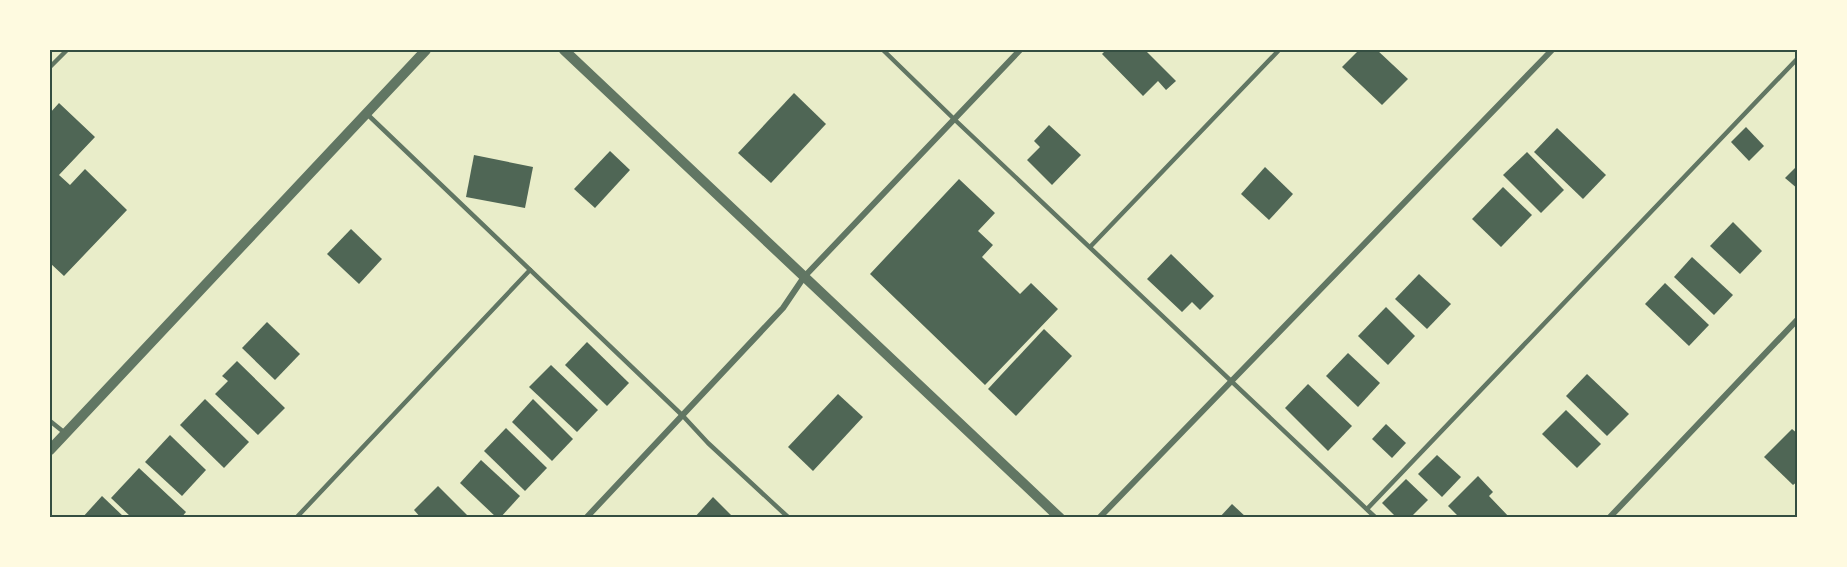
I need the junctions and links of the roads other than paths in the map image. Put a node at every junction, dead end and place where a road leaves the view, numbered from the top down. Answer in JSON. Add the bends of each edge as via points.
{"nodes":[{"id":1,"x":66,"y":50,"type":"edge"},
{"id":2,"x":426,"y":50,"type":"edge"},
{"id":3,"x":564,"y":50,"type":"edge"},
{"id":4,"x":883,"y":50,"type":"edge"},
{"id":5,"x":1020,"y":50,"type":"edge"},
{"id":6,"x":1279,"y":50,"type":"edge"},
{"id":7,"x":1552,"y":50,"type":"edge"},
{"id":8,"x":1797,"y":58,"type":"edge"},
{"id":9,"x":50,"y":67,"type":"edge"},
{"id":10,"x":366,"y":113,"type":"junction"},
{"id":11,"x":954,"y":119,"type":"junction"},
{"id":12,"x":1090,"y":248,"type":"junction"},
{"id":13,"x":530,"y":270,"type":"junction"},
{"id":14,"x":804,"y":278,"type":"junction"},
{"id":15,"x":1797,"y":319,"type":"edge"},
{"id":16,"x":1231,"y":381,"type":"junction"},
{"id":17,"x":683,"y":416,"type":"junction"},
{"id":18,"x":50,"y":421,"type":"edge"},
{"id":19,"x":65,"y":434,"type":"junction"},
{"id":20,"x":50,"y":450,"type":"edge"},
{"id":21,"x":1367,"y":509,"type":"junction"},
{"id":22,"x":296,"y":518,"type":"edge"},
{"id":23,"x":586,"y":518,"type":"edge"},
{"id":24,"x":789,"y":518,"type":"edge"},
{"id":25,"x":1060,"y":518,"type":"edge"},
{"id":26,"x":1099,"y":518,"type":"edge"},
{"id":27,"x":1376,"y":518,"type":"edge"},
{"id":28,"x":1609,"y":518,"type":"edge"}],
"edges":[{"from":1,"to":9,"type":"lane"},
{"from":2,"to":10,"type":"street"},
{"from":3,"to":14,"type":"street"},
{"from":4,"to":11,"type":"lane"},
{"from":5,"to":11,"type":"street"},
{"from":6,"to":12,"type":"lane"},
{"from":7,"to":16,"type":"street"},
{"from":8,"to":21,"type":"lane"},
{"from":10,"to":13,"type":"lane"},
{"from":10,"to":19,"type":"street"},
{"from":11,"to":12,"type":"lane"},
{"from":11,"to":14,"type":"street"},
{"from":12,"to":16,"type":"lane"},
{"from":13,"to":17,"type":"lane"},
{"from":13,"to":22,"type":"lane"},
{"from":14,"to":17,"type":"street","via":[[783,308]]},
{"from":14,"to":25,"type":"street"},
{"from":15,"to":28,"type":"street"},
{"from":16,"to":21,"type":"lane"},
{"from":16,"to":26,"type":"street"},
{"from":17,"to":23,"type":"street"},
{"from":17,"to":24,"type":"lane"},
{"from":18,"to":19,"type":"lane"},
{"from":19,"to":20,"type":"street"},
{"from":21,"to":27,"type":"lane"}]}
